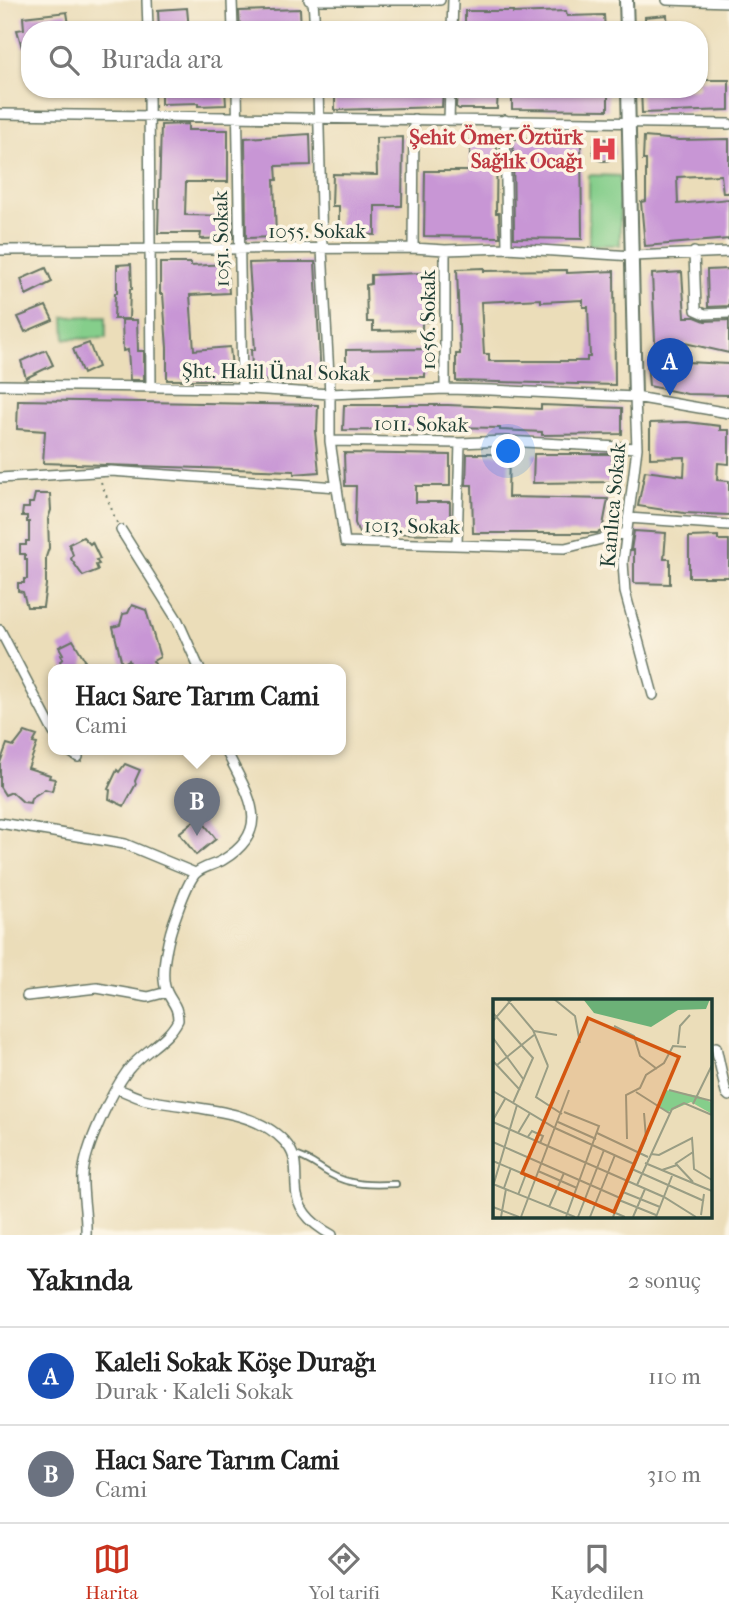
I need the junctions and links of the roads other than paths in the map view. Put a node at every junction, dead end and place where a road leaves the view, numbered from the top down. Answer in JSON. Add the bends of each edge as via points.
{"nodes":[{"id":1,"x":147,"y":0,"type":"edge"},
{"id":2,"x":232,"y":0,"type":"edge"},
{"id":3,"x":312,"y":0,"type":"edge"},
{"id":4,"x":440,"y":0,"type":"edge"},
{"id":5,"x":453,"y":0,"type":"edge"},
{"id":6,"x":626,"y":0,"type":"edge"},
{"id":7,"x":667,"y":0,"type":"edge"},
{"id":8,"x":704,"y":1,"type":"edge"},
{"id":9,"x":729,"y":2,"type":"edge"},
{"id":10,"x":148,"y":21,"type":"edge"},
{"id":11,"x":233,"y":21,"type":"edge"},
{"id":12,"x":314,"y":21,"type":"edge"},
{"id":13,"x":452,"y":21,"type":"edge"},
{"id":14,"x":626,"y":21,"type":"edge"},
{"id":15,"x":149,"y":98,"type":"edge"},
{"id":16,"x":237,"y":98,"type":"edge"},
{"id":17,"x":319,"y":98,"type":"edge"},
{"id":18,"x":450,"y":98,"type":"edge"},
{"id":19,"x":628,"y":98,"type":"edge"},
{"id":20,"x":0,"y":114,"type":"edge"},
{"id":21,"x":150,"y":116,"type":"junction"},
{"id":22,"x":238,"y":117,"type":"junction"},
{"id":23,"x":320,"y":118,"type":"junction"},
{"id":24,"x":414,"y":119,"type":"junction"},
{"id":25,"x":449,"y":120,"type":"junction"},
{"id":26,"x":505,"y":120,"type":"junction"},
{"id":27,"x":629,"y":122,"type":"junction"},
{"id":28,"x":729,"y":124,"type":"edge"},
{"id":29,"x":413,"y":248,"type":"junction"},
{"id":30,"x":507,"y":248,"type":"junction"},
{"id":31,"x":149,"y":249,"type":"junction"},
{"id":32,"x":239,"y":249,"type":"junction"},
{"id":33,"x":322,"y":249,"type":"junction"},
{"id":34,"x":0,"y":250,"type":"edge"},
{"id":35,"x":445,"y":250,"type":"junction"},
{"id":36,"x":694,"y":252,"type":"junction"},
{"id":37,"x":729,"y":252,"type":"edge"},
{"id":38,"x":633,"y":256,"type":"junction"},
{"id":39,"x":729,"y":313,"type":"edge"},
{"id":40,"x":0,"y":385,"type":"edge"},
{"id":41,"x":151,"y":387,"type":"junction"},
{"id":42,"x":242,"y":388,"type":"junction"},
{"id":43,"x":445,"y":389,"type":"junction"},
{"id":44,"x":330,"y":394,"type":"junction"},
{"id":45,"x":635,"y":397,"type":"junction"},
{"id":46,"x":729,"y":413,"type":"edge"},
{"id":47,"x":330,"y":441,"type":"junction"},
{"id":48,"x":460,"y":443,"type":"junction"},
{"id":49,"x":637,"y":448,"type":"junction"},
{"id":50,"x":0,"y":478,"type":"edge"},
{"id":51,"x":337,"y":487,"type":"junction"},
{"id":52,"x":628,"y":518,"type":"junction"},
{"id":53,"x":729,"y":525,"type":"edge"},
{"id":54,"x":121,"y":530,"type":"road end"},
{"id":55,"x":626,"y":533,"type":"junction"},
{"id":56,"x":457,"y":544,"type":"junction"},
{"id":57,"x":0,"y":630,"type":"edge"},
{"id":58,"x":197,"y":664,"type":"edge"},
{"id":59,"x":653,"y":695,"type":"dead end"},
{"id":60,"x":48,"y":722,"type":"edge"},
{"id":61,"x":75,"y":755,"type":"edge"},
{"id":62,"x":228,"y":755,"type":"edge"},
{"id":63,"x":78,"y":757,"type":"dead end"},
{"id":64,"x":0,"y":823,"type":"edge"},
{"id":65,"x":195,"y":873,"type":"junction"},
{"id":66,"x":167,"y":992,"type":"junction"},
{"id":67,"x":27,"y":996,"type":"dead end"},
{"id":68,"x":716,"y":1047,"type":"dead end"},
{"id":69,"x":118,"y":1089,"type":"junction"},
{"id":70,"x":729,"y":1096,"type":"edge"},
{"id":71,"x":294,"y":1155,"type":"junction"},
{"id":72,"x":396,"y":1184,"type":"dead end"},
{"id":73,"x":86,"y":1235,"type":"edge"},
{"id":74,"x":332,"y":1235,"type":"edge"}],
"edges":[{"from":1,"to":10,"type":"street"},
{"from":2,"to":11,"type":"street"},
{"from":3,"to":4,"type":"street"},
{"from":3,"to":12,"type":"street"},
{"from":5,"to":13,"type":"street"},
{"from":6,"to":14,"type":"street"},
{"from":7,"to":8,"type":"street"},
{"from":8,"to":9,"type":"street"},
{"from":15,"to":21,"type":"street"},
{"from":16,"to":22,"type":"street","name":"1051. Sokak"},
{"from":17,"to":23,"type":"street","name":"1013. Sokak"},
{"from":18,"to":25,"type":"street"},
{"from":19,"to":27,"type":"street"},
{"from":20,"to":21,"type":"street"},
{"from":21,"to":22,"type":"street"},
{"from":21,"to":31,"type":"street"},
{"from":22,"to":23,"type":"street"},
{"from":22,"to":32,"type":"street","name":"1051. Sokak"},
{"from":23,"to":24,"type":"street"},
{"from":23,"to":33,"type":"street","name":"1013. Sokak"},
{"from":24,"to":25,"type":"street"},
{"from":24,"to":29,"type":"street"},
{"from":25,"to":26,"type":"street"},
{"from":26,"to":27,"type":"street"},
{"from":26,"to":30,"type":"street"},
{"from":27,"to":28,"type":"street"},
{"from":27,"to":38,"type":"street"},
{"from":29,"to":33,"type":"street","name":"1055. Sokak"},
{"from":29,"to":35,"type":"street","name":"1055. Sokak"},
{"from":30,"to":35,"type":"street","name":"1055. Sokak"},
{"from":30,"to":38,"type":"street","name":"1055. Sokak"},
{"from":31,"to":32,"type":"street","name":"1055. Sokak"},
{"from":31,"to":34,"type":"street","name":"1055. Sokak"},
{"from":31,"to":41,"type":"street"},
{"from":32,"to":33,"type":"street","name":"1055. Sokak"},
{"from":32,"to":42,"type":"street","name":"1051. Sokak"},
{"from":33,"to":44,"type":"street","name":"1013. Sokak"},
{"from":35,"to":43,"type":"street","name":"1056. Sokak"},
{"from":36,"to":37,"type":"street","name":"1055. Sokak"},
{"from":36,"to":38,"type":"street","name":"1055. Sokak"},
{"from":36,"to":39,"type":"street","via":[[696,310]]},
{"from":38,"to":45,"type":"street"},
{"from":40,"to":41,"type":"street","name":"Şht. Halil Ünal Sokak"},
{"from":41,"to":42,"type":"street","name":"Şht. Halil Ünal Sokak"},
{"from":42,"to":44,"type":"street","name":"Şht. Halil Ünal Sokak"},
{"from":43,"to":44,"type":"street","name":"Şht. Halil Ünal Sokak"},
{"from":43,"to":45,"type":"street","name":"Şht. Halil Ünal Sokak"},
{"from":44,"to":47,"type":"street","name":"1013. Sokak"},
{"from":45,"to":46,"type":"street","name":"Şht. Halil Ünal Sokak"},
{"from":45,"to":49,"type":"street","name":"Kanlıca Sokak"},
{"from":47,"to":48,"type":"street","name":"1011. Sokak"},
{"from":47,"to":51,"type":"street","name":"1013. Sokak"},
{"from":48,"to":49,"type":"street","name":"1011. Sokak"},
{"from":48,"to":56,"type":"street"},
{"from":49,"to":52,"type":"street","name":"Kanlıca Sokak"},
{"from":50,"to":51,"type":"street","via":[[97,472]]},
{"from":51,"to":56,"type":"street","name":"1013. Sokak","via":[[345,542]]},
{"from":52,"to":53,"type":"street"},
{"from":52,"to":55,"type":"street","name":"Kanlıca Sokak"},
{"from":54,"to":58,"type":"street","via":[[178,621]]},
{"from":55,"to":56,"type":"street","name":"1013. Sokak","via":[[565,548]]},
{"from":55,"to":59,"type":"street","name":"Kanlıca Sokak","via":[[625,592]]},
{"from":57,"to":60,"type":"street"},
{"from":61,"to":63,"type":"street"},
{"from":62,"to":65,"type":"street","via":[[252,807],[254,826],[248,840],[224,860]]},
{"from":64,"to":65,"type":"street","via":[[125,844]]},
{"from":65,"to":66,"type":"street","via":[[167,945]]},
{"from":66,"to":67,"type":"street","via":[[148,997],[97,988]]},
{"from":66,"to":69,"type":"street","via":[[176,1003],[175,1027],[129,1070]]},
{"from":68,"to":70,"type":"street"},
{"from":69,"to":71,"type":"street","via":[[141,1098],[249,1119],[284,1141]]},
{"from":69,"to":73,"type":"street","via":[[86,1153]]},
{"from":71,"to":72,"type":"lane","via":[[358,1185]]},
{"from":71,"to":74,"type":"street","via":[[295,1188],[303,1211]]}]}
